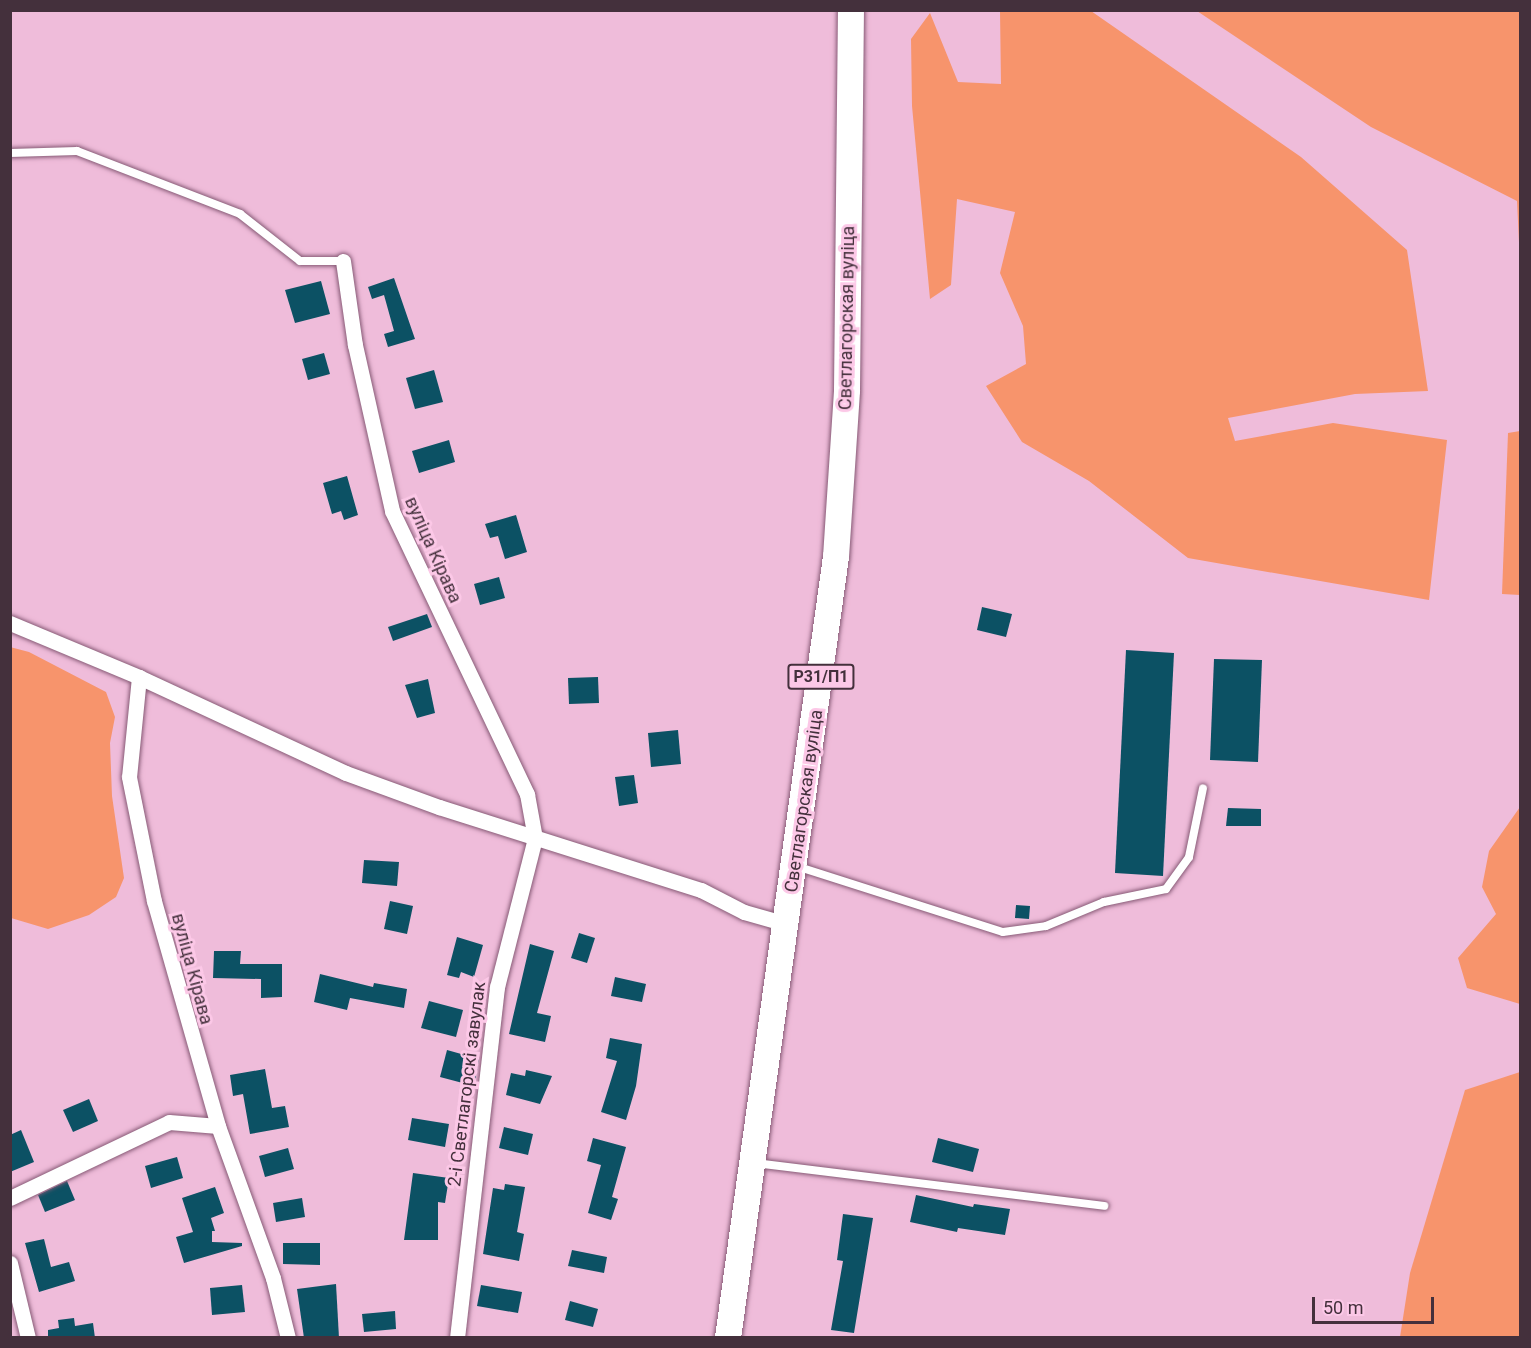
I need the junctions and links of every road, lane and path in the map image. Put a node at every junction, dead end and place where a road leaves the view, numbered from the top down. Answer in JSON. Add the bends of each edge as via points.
{"nodes":[{"id":1,"x":850,"y":10,"type":"edge"},
{"id":2,"x":10,"y":153,"type":"edge"},
{"id":3,"x":343,"y":261,"type":"joint"},
{"id":4,"x":10,"y":623,"type":"edge"},
{"id":5,"x":139,"y":676,"type":"junction"},
{"id":6,"x":1203,"y":788,"type":"dead end"},
{"id":7,"x":535,"y":838,"type":"junction"},
{"id":8,"x":795,"y":865,"type":"junction"},
{"id":9,"x":786,"y":924,"type":"junction"},
{"id":10,"x":218,"y":1126,"type":"junction"},
{"id":11,"x":753,"y":1163,"type":"junction"},
{"id":12,"x":10,"y":1198,"type":"edge"},
{"id":13,"x":1104,"y":1206,"type":"dead end"},
{"id":14,"x":10,"y":1263,"type":"edge"},
{"id":15,"x":28,"y":1338,"type":"edge"},
{"id":16,"x":288,"y":1338,"type":"edge"},
{"id":17,"x":458,"y":1338,"type":"edge"},
{"id":18,"x":728,"y":1338,"type":"edge"}],
"edges":[{"from":1,"to":8,"type":"main road","name":"Светлагорская вуліца","number":"Р31/П1","via":[[842,482],[827,635]]},
{"from":2,"to":3,"type":"lane","via":[[77,152],[240,214],[300,261]]},
{"from":3,"to":7,"type":"street","name":"вуліца Кірава","via":[[355,345],[392,511],[527,794]]},
{"from":4,"to":5,"type":"street"},
{"from":5,"to":7,"type":"street","via":[[346,773]]},
{"from":5,"to":10,"type":"street","name":"вуліца Кірава","via":[[129,777],[154,901]]},
{"from":6,"to":8,"type":"lane","via":[[1188,857],[1166,889],[1104,902],[1046,926],[1003,932]]},
{"from":7,"to":9,"type":"street","via":[[701,890],[744,912]]},
{"from":7,"to":17,"type":"street","name":"2-і Светлагорскі завулак","via":[[497,987]]},
{"from":8,"to":9,"type":"main road","name":"Светлагорская вуліца","number":"Р31/П1"},
{"from":9,"to":11,"type":"main road","name":"Светлагорская вуліца","number":"Р31/П1"},
{"from":10,"to":12,"type":"street","via":[[169,1122]]},
{"from":10,"to":16,"type":"street","name":"вуліца Кірава","via":[[273,1278]]},
{"from":11,"to":13,"type":"lane"},
{"from":11,"to":18,"type":"main road","name":"Светлагорская вуліца","number":"Р31/П1"},
{"from":14,"to":15,"type":"street"}]}
